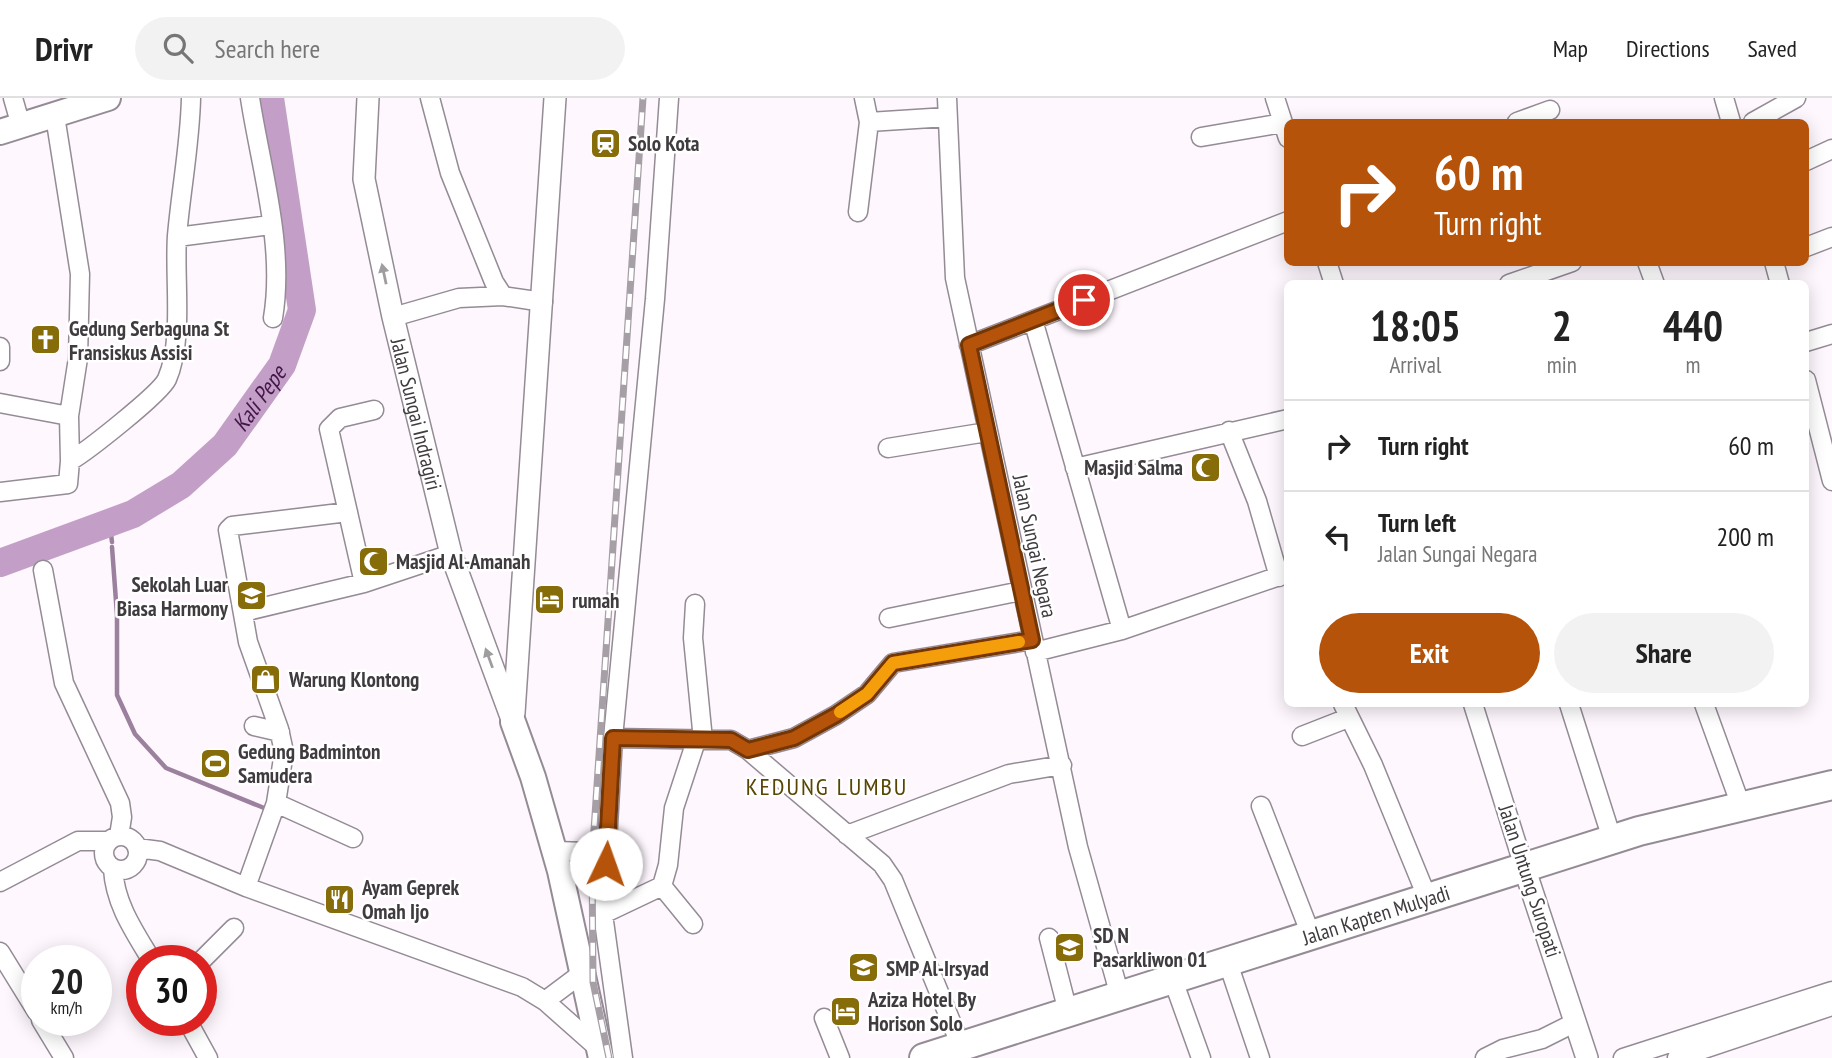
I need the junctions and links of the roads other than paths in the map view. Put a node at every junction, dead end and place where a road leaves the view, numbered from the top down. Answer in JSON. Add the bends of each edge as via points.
{"nodes":[{"id":1,"x":13,"y":98,"type":"edge"},
{"id":2,"x":108,"y":98,"type":"edge"},
{"id":3,"x":191,"y":98,"type":"edge"},
{"id":4,"x":250,"y":98,"type":"edge"},
{"id":5,"x":368,"y":98,"type":"edge"},
{"id":6,"x":430,"y":98,"type":"edge"},
{"id":7,"x":555,"y":98,"type":"edge"},
{"id":8,"x":669,"y":98,"type":"edge"},
{"id":9,"x":864,"y":98,"type":"edge"},
{"id":10,"x":947,"y":98,"type":"edge"},
{"id":11,"x":1275,"y":98,"type":"edge"},
{"id":12,"x":1724,"y":98,"type":"edge"},
{"id":13,"x":1796,"y":98,"type":"edge"},
{"id":14,"x":1552,"y":110,"type":"edge"},
{"id":15,"x":55,"y":116,"type":"junction"},
{"id":16,"x":947,"y":117,"type":"junction"},
{"id":17,"x":1526,"y":119,"type":"edge"},
{"id":18,"x":1730,"y":119,"type":"edge"},
{"id":19,"x":1758,"y":119,"type":"edge"},
{"id":20,"x":869,"y":122,"type":"junction"},
{"id":21,"x":1284,"y":124,"type":"edge"},
{"id":22,"x":11,"y":129,"type":"edge"},
{"id":23,"x":1284,"y":130,"type":"edge"},
{"id":24,"x":1201,"y":137,"type":"dead end"},
{"id":25,"x":1832,"y":149,"type":"edge"},
{"id":26,"x":1809,"y":160,"type":"edge"},
{"id":27,"x":858,"y":212,"type":"dead end"},
{"id":28,"x":1284,"y":223,"type":"edge"},
{"id":29,"x":271,"y":225,"type":"junction"},
{"id":30,"x":177,"y":237,"type":"junction"},
{"id":31,"x":1832,"y":237,"type":"edge"},
{"id":32,"x":1809,"y":246,"type":"edge"},
{"id":33,"x":1550,"y":272,"type":"edge"},
{"id":34,"x":1523,"y":280,"type":"edge"},
{"id":35,"x":503,"y":296,"type":"junction"},
{"id":36,"x":543,"y":302,"type":"junction"},
{"id":37,"x":393,"y":317,"type":"junction"},
{"id":38,"x":273,"y":318,"type":"dead end"},
{"id":39,"x":1032,"y":320,"type":"junction"},
{"id":40,"x":1832,"y":334,"type":"edge"},
{"id":41,"x":1809,"y":341,"type":"edge"},
{"id":42,"x":969,"y":345,"type":"junction"},
{"id":43,"x":0,"y":347,"type":"edge"},
{"id":44,"x":0,"y":361,"type":"edge"},
{"id":45,"x":1809,"y":394,"type":"edge"},
{"id":46,"x":0,"y":403,"type":"edge"},
{"id":47,"x":374,"y":410,"type":"dead end"},
{"id":48,"x":69,"y":416,"type":"junction"},
{"id":49,"x":1284,"y":420,"type":"edge"},
{"id":50,"x":1229,"y":431,"type":"junction"},
{"id":51,"x":987,"y":432,"type":"junction"},
{"id":52,"x":1820,"y":444,"type":"edge"},
{"id":53,"x":888,"y":448,"type":"dead end"},
{"id":54,"x":70,"y":461,"type":"junction"},
{"id":55,"x":1075,"y":468,"type":"junction"},
{"id":56,"x":1832,"y":481,"type":"edge"},
{"id":57,"x":0,"y":492,"type":"edge"},
{"id":58,"x":348,"y":512,"type":"junction"},
{"id":59,"x":451,"y":554,"type":"junction"},
{"id":60,"x":43,"y":570,"type":"dead end"},
{"id":61,"x":1284,"y":575,"type":"edge"},
{"id":62,"x":364,"y":583,"type":"junction"},
{"id":63,"x":1021,"y":591,"type":"junction"},
{"id":64,"x":695,"y":604,"type":"dead end"},
{"id":65,"x":243,"y":612,"type":"junction"},
{"id":66,"x":888,"y":618,"type":"dead end"},
{"id":67,"x":1122,"y":630,"type":"junction"},
{"id":68,"x":1034,"y":646,"type":"junction"},
{"id":69,"x":1474,"y":707,"type":"edge"},
{"id":70,"x":1570,"y":707,"type":"edge"},
{"id":71,"x":1705,"y":707,"type":"edge"},
{"id":72,"x":1346,"y":711,"type":"edge"},
{"id":73,"x":513,"y":722,"type":"junction"},
{"id":74,"x":254,"y":726,"type":"dead end"},
{"id":75,"x":280,"y":732,"type":"junction"},
{"id":76,"x":1303,"y":736,"type":"dead end"},
{"id":77,"x":613,"y":738,"type":"junction"},
{"id":78,"x":699,"y":741,"type":"junction"},
{"id":79,"x":748,"y":750,"type":"junction"},
{"id":80,"x":1062,"y":765,"type":"junction"},
{"id":81,"x":1832,"y":785,"type":"edge"},
{"id":82,"x":276,"y":803,"type":"junction"},
{"id":83,"x":1261,"y":806,"type":"dead end"},
{"id":84,"x":1741,"y":806,"type":"junction"},
{"id":85,"x":847,"y":835,"type":"junction"},
{"id":86,"x":353,"y":838,"type":"dead end"},
{"id":87,"x":113,"y":839,"type":"junction"},
{"id":88,"x":1612,"y":839,"type":"junction"},
{"id":89,"x":137,"y":848,"type":"junction"},
{"id":90,"x":555,"y":851,"type":"junction"},
{"id":91,"x":588,"y":852,"type":"dead end"},
{"id":92,"x":1524,"y":867,"type":"junction"},
{"id":93,"x":113,"y":869,"type":"junction"},
{"id":94,"x":0,"y":882,"type":"edge"},
{"id":95,"x":662,"y":886,"type":"junction"},
{"id":96,"x":246,"y":887,"type":"junction"},
{"id":97,"x":1427,"y":897,"type":"junction"},
{"id":98,"x":603,"y":914,"type":"junction"},
{"id":99,"x":693,"y":924,"type":"dead end"},
{"id":100,"x":234,"y":928,"type":"dead end"},
{"id":101,"x":1311,"y":935,"type":"junction"},
{"id":102,"x":1049,"y":938,"type":"dead end"},
{"id":103,"x":142,"y":945,"type":"edge"},
{"id":104,"x":217,"y":945,"type":"edge"},
{"id":105,"x":0,"y":952,"type":"edge"},
{"id":106,"x":1228,"y":963,"type":"junction"},
{"id":107,"x":581,"y":974,"type":"junction"},
{"id":108,"x":1173,"y":980,"type":"junction"},
{"id":109,"x":21,"y":987,"type":"edge"},
{"id":110,"x":1832,"y":991,"type":"edge"},
{"id":111,"x":1120,"y":996,"type":"junction"},
{"id":112,"x":545,"y":1001,"type":"junction"},
{"id":113,"x":1832,"y":1006,"type":"edge"},
{"id":114,"x":1068,"y":1012,"type":"junction"},
{"id":115,"x":824,"y":1018,"type":"dead end"},
{"id":116,"x":1576,"y":1022,"type":"junction"},
{"id":117,"x":51,"y":1036,"type":"edge"},
{"id":118,"x":196,"y":1036,"type":"edge"},
{"id":119,"x":599,"y":1053,"type":"edge"},
{"id":120,"x":941,"y":1054,"type":"edge"},
{"id":121,"x":64,"y":1058,"type":"edge"},
{"id":122,"x":208,"y":1058,"type":"edge"},
{"id":123,"x":623,"y":1058,"type":"edge"},
{"id":124,"x":840,"y":1058,"type":"edge"},
{"id":125,"x":1201,"y":1058,"type":"edge"},
{"id":126,"x":1260,"y":1058,"type":"edge"},
{"id":127,"x":1485,"y":1058,"type":"edge"},
{"id":128,"x":1587,"y":1058,"type":"edge"},
{"id":129,"x":1623,"y":1058,"type":"edge"},
{"id":130,"x":1677,"y":1058,"type":"edge"}],
"edges":[{"from":1,"to":22,"type":"street"},
{"from":2,"to":15,"type":"main road"},
{"from":3,"to":30,"type":"street"},
{"from":4,"to":29,"type":"street"},
{"from":37,"to":5,"type":"street","name":"Jalan Sungai Indragiri","one_way":true,"via":[[364,179]]},
{"from":6,"to":35,"type":"street","via":[[450,173]]},
{"from":7,"to":36,"type":"street"},
{"from":8,"to":77,"type":"street"},
{"from":9,"to":20,"type":"street"},
{"from":10,"to":16,"type":"street","name":"Jalan Sungai Negara"},
{"from":11,"to":21,"type":"street"},
{"from":12,"to":18,"type":"street"},
{"from":13,"to":19,"type":"street"},
{"from":14,"to":17,"type":"street"},
{"from":15,"to":22,"type":"main road"},
{"from":15,"to":48,"type":"street","via":[[80,274],[78,358]]},
{"from":16,"to":20,"type":"street"},
{"from":16,"to":42,"type":"street","name":"Jalan Sungai Negara","via":[[954,267]]},
{"from":20,"to":27,"type":"street"},
{"from":23,"to":24,"type":"street"},
{"from":25,"to":26,"type":"street"},
{"from":28,"to":39,"type":"street"},
{"from":29,"to":30,"type":"street"},
{"from":29,"to":38,"type":"street","via":[[277,293]]},
{"from":30,"to":54,"type":"street","via":[[176,330],[165,382],[153,397]]},
{"from":31,"to":32,"type":"street"},
{"from":33,"to":34,"type":"street"},
{"from":35,"to":36,"type":"street"},
{"from":35,"to":37,"type":"street","via":[[459,298]]},
{"from":36,"to":73,"type":"street"},
{"from":37,"to":59,"type":"street","name":"Jalan Sungai Indragiri"},
{"from":39,"to":42,"type":"street"},
{"from":39,"to":55,"type":"street"},
{"from":40,"to":41,"type":"street"},
{"from":42,"to":51,"type":"street","name":"Jalan Sungai Negara"},
{"from":43,"to":44,"type":"street"},
{"from":45,"to":52,"type":"street"},
{"from":46,"to":48,"type":"street"},
{"from":47,"to":58,"type":"street","via":[[330,425]]},
{"from":48,"to":54,"type":"street"},
{"from":49,"to":50,"type":"street"},
{"from":50,"to":55,"type":"street"},
{"from":50,"to":61,"type":"street"},
{"from":51,"to":53,"type":"street"},
{"from":51,"to":63,"type":"street","name":"Jalan Sungai Negara"},
{"from":52,"to":56,"type":"street"},
{"from":54,"to":57,"type":"street","via":[[68,484]]},
{"from":55,"to":67,"type":"street"},
{"from":58,"to":62,"type":"street"},
{"from":58,"to":65,"type":"street","via":[[230,527]]},
{"from":59,"to":62,"type":"street"},
{"from":73,"to":59,"type":"street","name":"Jalan Sungai Indragiri","one_way":true},
{"from":60,"to":87,"type":"street","via":[[64,683],[120,803],[122,817]]},
{"from":61,"to":67,"type":"street"},
{"from":62,"to":65,"type":"street"},
{"from":63,"to":66,"type":"street"},
{"from":63,"to":68,"type":"street","name":"Jalan Sungai Negara"},
{"from":64,"to":78,"type":"street"},
{"from":65,"to":75,"type":"street","via":[[257,671]]},
{"from":67,"to":68,"type":"street"},
{"from":68,"to":79,"type":"street","via":[[893,663],[867,694],[828,719],[794,738]]},
{"from":68,"to":80,"type":"street","name":"Jalan Sungai Negara"},
{"from":69,"to":92,"type":"street","name":"Jalan Untung Suropati"},
{"from":70,"to":88,"type":"street"},
{"from":71,"to":84,"type":"street"},
{"from":72,"to":76,"type":"street"},
{"from":72,"to":97,"type":"street"},
{"from":73,"to":90,"type":"main road"},
{"from":74,"to":75,"type":"street"},
{"from":75,"to":82,"type":"street","via":[[284,752]]},
{"from":77,"to":78,"type":"street"},
{"from":77,"to":98,"type":"street"},
{"from":78,"to":79,"type":"street","via":[[731,740]]},
{"from":78,"to":95,"type":"street","via":[[674,808]]},
{"from":79,"to":85,"type":"street"},
{"from":80,"to":85,"type":"street","via":[[1009,774]]},
{"from":80,"to":111,"type":"street","name":"Jalan Sungai Negara","via":[[1086,879]]},
{"from":81,"to":84,"type":"main road","name":"Jalan Kapten Mulyadi"},
{"from":82,"to":86,"type":"street"},
{"from":82,"to":96,"type":"street"},
{"from":83,"to":101,"type":"street"},
{"from":84,"to":88,"type":"main road","name":"Jalan Kapten Mulyadi"},
{"from":85,"to":120,"type":"street","via":[[882,864],[893,880]]},
{"from":87,"to":89,"type":"street","via":[[129,838]]},
{"from":87,"to":93,"type":"street","via":[[103,856]]},
{"from":87,"to":94,"type":"street","via":[[78,841]]},
{"from":88,"to":92,"type":"main road","name":"Jalan Kapten Mulyadi"},
{"from":89,"to":93,"type":"street","via":[[137,859],[130,868]]},
{"from":89,"to":96,"type":"street","via":[[160,851]]},
{"from":90,"to":91,"type":"street"},
{"from":90,"to":107,"type":"main road"},
{"from":92,"to":97,"type":"main road","name":"Jalan Kapten Mulyadi"},
{"from":92,"to":116,"type":"street","name":"Jalan Untung Suropati"},
{"from":93,"to":103,"type":"street","via":[[114,890]]},
{"from":95,"to":98,"type":"street"},
{"from":95,"to":99,"type":"street"},
{"from":96,"to":112,"type":"street","via":[[523,987]]},
{"from":97,"to":101,"type":"main road","name":"Jalan Kapten Mulyadi"},
{"from":98,"to":123,"type":"street"},
{"from":100,"to":104,"type":"street"},
{"from":101,"to":106,"type":"main road","name":"Jalan Kapten Mulyadi"},
{"from":102,"to":114,"type":"street"},
{"from":105,"to":109,"type":"street"},
{"from":106,"to":108,"type":"main road","name":"Jalan Kapten Mulyadi"},
{"from":106,"to":126,"type":"street"},
{"from":107,"to":112,"type":"street"},
{"from":107,"to":119,"type":"main road"},
{"from":108,"to":111,"type":"main road","name":"Jalan Kapten Mulyadi"},
{"from":108,"to":125,"type":"street"},
{"from":110,"to":129,"type":"street"},
{"from":111,"to":114,"type":"main road","name":"Jalan Kapten Mulyadi"},
{"from":112,"to":119,"type":"street"},
{"from":113,"to":130,"type":"street"},
{"from":114,"to":120,"type":"main road","name":"Jalan Kapten Mulyadi"},
{"from":115,"to":124,"type":"street"},
{"from":116,"to":127,"type":"street"},
{"from":116,"to":128,"type":"street","name":"Jalan Untung Suropati"},
{"from":117,"to":121,"type":"street"},
{"from":118,"to":122,"type":"street"}]}
